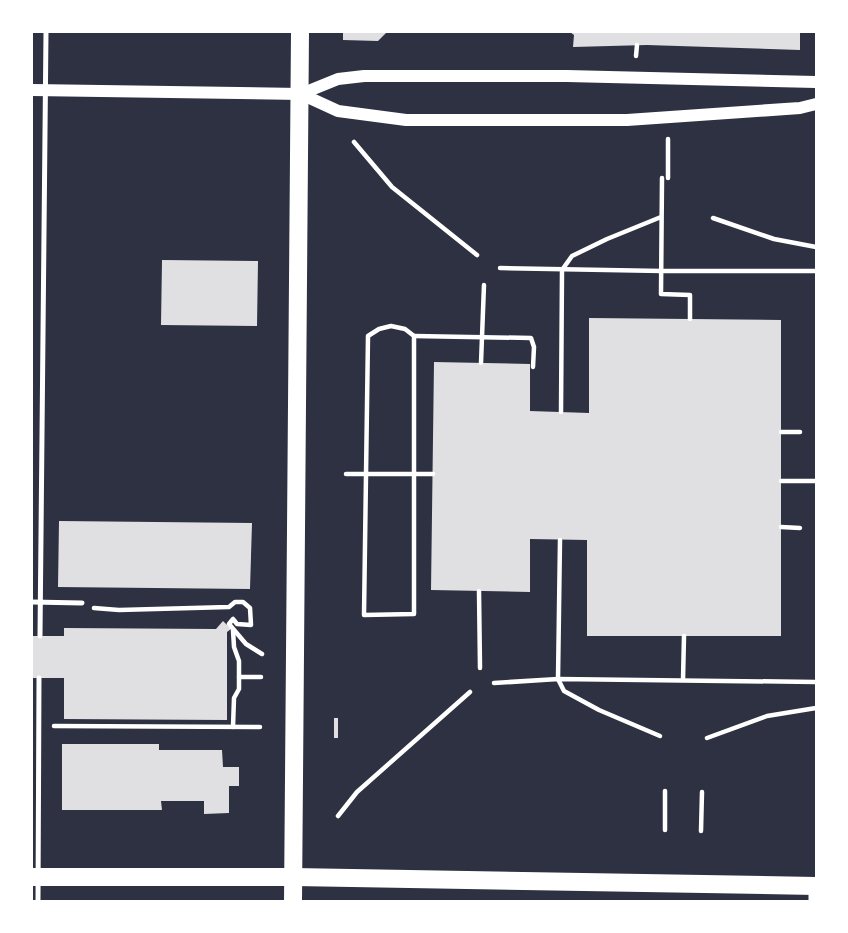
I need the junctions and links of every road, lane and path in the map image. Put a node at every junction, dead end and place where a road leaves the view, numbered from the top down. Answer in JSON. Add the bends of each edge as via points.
{"nodes":[{"id":1,"x":46,"y":32,"type":"edge"},
{"id":2,"x":300,"y":32,"type":"edge"},
{"id":3,"x":637,"y":45,"type":"dead end"},
{"id":4,"x":636,"y":56,"type":"dead end"},
{"id":5,"x":817,"y":82,"type":"edge"},
{"id":6,"x":32,"y":90,"type":"edge"},
{"id":7,"x":46,"y":90,"type":"junction"},
{"id":8,"x":301,"y":94,"type":"junction"},
{"id":9,"x":817,"y":104,"type":"edge"},
{"id":10,"x":668,"y":139,"type":"dead end"},
{"id":11,"x":354,"y":142,"type":"dead end"},
{"id":12,"x":661,"y":217,"type":"junction"},
{"id":13,"x":713,"y":218,"type":"dead end"},
{"id":14,"x":817,"y":247,"type":"edge"},
{"id":15,"x":477,"y":256,"type":"dead end"},
{"id":16,"x":500,"y":268,"type":"dead end"},
{"id":17,"x":562,"y":270,"type":"junction"},
{"id":18,"x":662,"y":271,"type":"junction"},
{"id":19,"x":817,"y":271,"type":"edge"},
{"id":20,"x":484,"y":285,"type":"dead end"},
{"id":21,"x":690,"y":319,"type":"dead end"},
{"id":22,"x":414,"y":336,"type":"junction"},
{"id":23,"x":481,"y":336,"type":"junction"},
{"id":24,"x":481,"y":363,"type":"dead end"},
{"id":25,"x":533,"y":367,"type":"dead end"},
{"id":26,"x":561,"y":412,"type":"dead end"},
{"id":27,"x":781,"y":432,"type":"dead end"},
{"id":28,"x":800,"y":432,"type":"dead end"},
{"id":29,"x":346,"y":474,"type":"dead end"},
{"id":30,"x":365,"y":474,"type":"junction"},
{"id":31,"x":413,"y":474,"type":"junction"},
{"id":32,"x":433,"y":474,"type":"dead end"},
{"id":33,"x":780,"y":481,"type":"dead end"},
{"id":34,"x":817,"y":481,"type":"edge"},
{"id":35,"x":780,"y":527,"type":"dead end"},
{"id":36,"x":800,"y":528,"type":"dead end"},
{"id":37,"x":560,"y":540,"type":"dead end"},
{"id":38,"x":479,"y":591,"type":"dead end"},
{"id":39,"x":32,"y":602,"type":"edge"},
{"id":40,"x":40,"y":602,"type":"junction"},
{"id":41,"x":82,"y":603,"type":"dead end"},
{"id":42,"x":90,"y":607,"type":"dead end"},
{"id":43,"x":229,"y":607,"type":"junction"},
{"id":44,"x":233,"y":619,"type":"junction"},
{"id":45,"x":233,"y":629,"type":"junction"},
{"id":46,"x":40,"y":636,"type":"dead end"},
{"id":47,"x":684,"y":636,"type":"dead end"},
{"id":48,"x":262,"y":654,"type":"dead end"},
{"id":49,"x":480,"y":668,"type":"dead end"},
{"id":50,"x":239,"y":677,"type":"junction"},
{"id":51,"x":261,"y":677,"type":"dead end"},
{"id":52,"x":39,"y":678,"type":"dead end"},
{"id":53,"x":558,"y":679,"type":"junction"},
{"id":54,"x":683,"y":680,"type":"junction"},
{"id":55,"x":817,"y":682,"type":"edge"},
{"id":56,"x":494,"y":683,"type":"dead end"},
{"id":57,"x":470,"y":692,"type":"dead end"},
{"id":58,"x":817,"y":708,"type":"edge"},
{"id":59,"x":54,"y":726,"type":"dead end"},
{"id":60,"x":233,"y":727,"type":"junction"},
{"id":61,"x":260,"y":727,"type":"dead end"},
{"id":62,"x":660,"y":736,"type":"dead end"},
{"id":63,"x":707,"y":738,"type":"dead end"},
{"id":64,"x":665,"y":791,"type":"dead end"},
{"id":65,"x":702,"y":792,"type":"dead end"},
{"id":66,"x":338,"y":816,"type":"dead end"},
{"id":67,"x":665,"y":830,"type":"dead end"},
{"id":68,"x":701,"y":831,"type":"dead end"},
{"id":69,"x":35,"y":877,"type":"edge"},
{"id":70,"x":294,"y":877,"type":"junction"},
{"id":71,"x":813,"y":891,"type":"edge"},
{"id":72,"x":38,"y":901,"type":"edge"},
{"id":73,"x":293,"y":901,"type":"edge"}],
"edges":[{"from":1,"to":7,"type":"lane"},
{"from":2,"to":8,"type":"main road"},
{"from":3,"to":4,"type":"path"},
{"from":5,"to":8,"type":"street","via":[[364,76],[338,79]]},
{"from":6,"to":7,"type":"street"},
{"from":7,"to":8,"type":"street"},
{"from":7,"to":40,"type":"lane"},
{"from":8,"to":9,"type":"street","via":[[338,111],[406,120],[627,120]]},
{"from":8,"to":70,"type":"main road"},
{"from":10,"to":12,"type":"path"},
{"from":11,"to":15,"type":"path","via":[[392,187]]},
{"from":12,"to":17,"type":"path","via":[[572,256]]},
{"from":12,"to":18,"type":"path"},
{"from":13,"to":14,"type":"path","via":[[774,239]]},
{"from":16,"to":17,"type":"path"},
{"from":17,"to":18,"type":"path"},
{"from":17,"to":26,"type":"path"},
{"from":18,"to":19,"type":"path"},
{"from":18,"to":21,"type":"path","via":[[662,294],[690,295]]},
{"from":20,"to":23,"type":"path"},
{"from":22,"to":23,"type":"path"},
{"from":22,"to":30,"type":"path","via":[[391,326],[368,336]]},
{"from":22,"to":31,"type":"path"},
{"from":23,"to":24,"type":"path"},
{"from":23,"to":25,"type":"path","via":[[531,338]]},
{"from":27,"to":28,"type":"path"},
{"from":29,"to":30,"type":"path"},
{"from":30,"to":31,"type":"path"},
{"from":30,"to":31,"type":"path","via":[[364,615],[414,614]]},
{"from":31,"to":32,"type":"path"},
{"from":33,"to":34,"type":"path"},
{"from":35,"to":36,"type":"path"},
{"from":37,"to":53,"type":"path"},
{"from":38,"to":49,"type":"path"},
{"from":39,"to":40,"type":"lane"},
{"from":40,"to":41,"type":"lane"},
{"from":40,"to":46,"type":"lane"},
{"from":42,"to":43,"type":"path"},
{"from":43,"to":44,"type":"path"},
{"from":43,"to":44,"type":"path","via":[[243,602],[250,608],[251,625]]},
{"from":44,"to":45,"type":"path","via":[[229,624]]},
{"from":45,"to":48,"type":"path"},
{"from":45,"to":50,"type":"path"},
{"from":47,"to":54,"type":"path"},
{"from":50,"to":51,"type":"path"},
{"from":50,"to":60,"type":"path"},
{"from":52,"to":69,"type":"lane"},
{"from":53,"to":54,"type":"path"},
{"from":53,"to":56,"type":"path"},
{"from":53,"to":62,"type":"path","via":[[564,691]]},
{"from":54,"to":55,"type":"path"},
{"from":57,"to":66,"type":"path","via":[[357,792]]},
{"from":58,"to":63,"type":"path","via":[[767,716]]},
{"from":59,"to":60,"type":"path"},
{"from":60,"to":61,"type":"path"},
{"from":64,"to":67,"type":"path"},
{"from":65,"to":68,"type":"path"},
{"from":69,"to":70,"type":"main road"},
{"from":69,"to":72,"type":"lane"},
{"from":70,"to":71,"type":"main road"},
{"from":70,"to":73,"type":"main road"}]}
